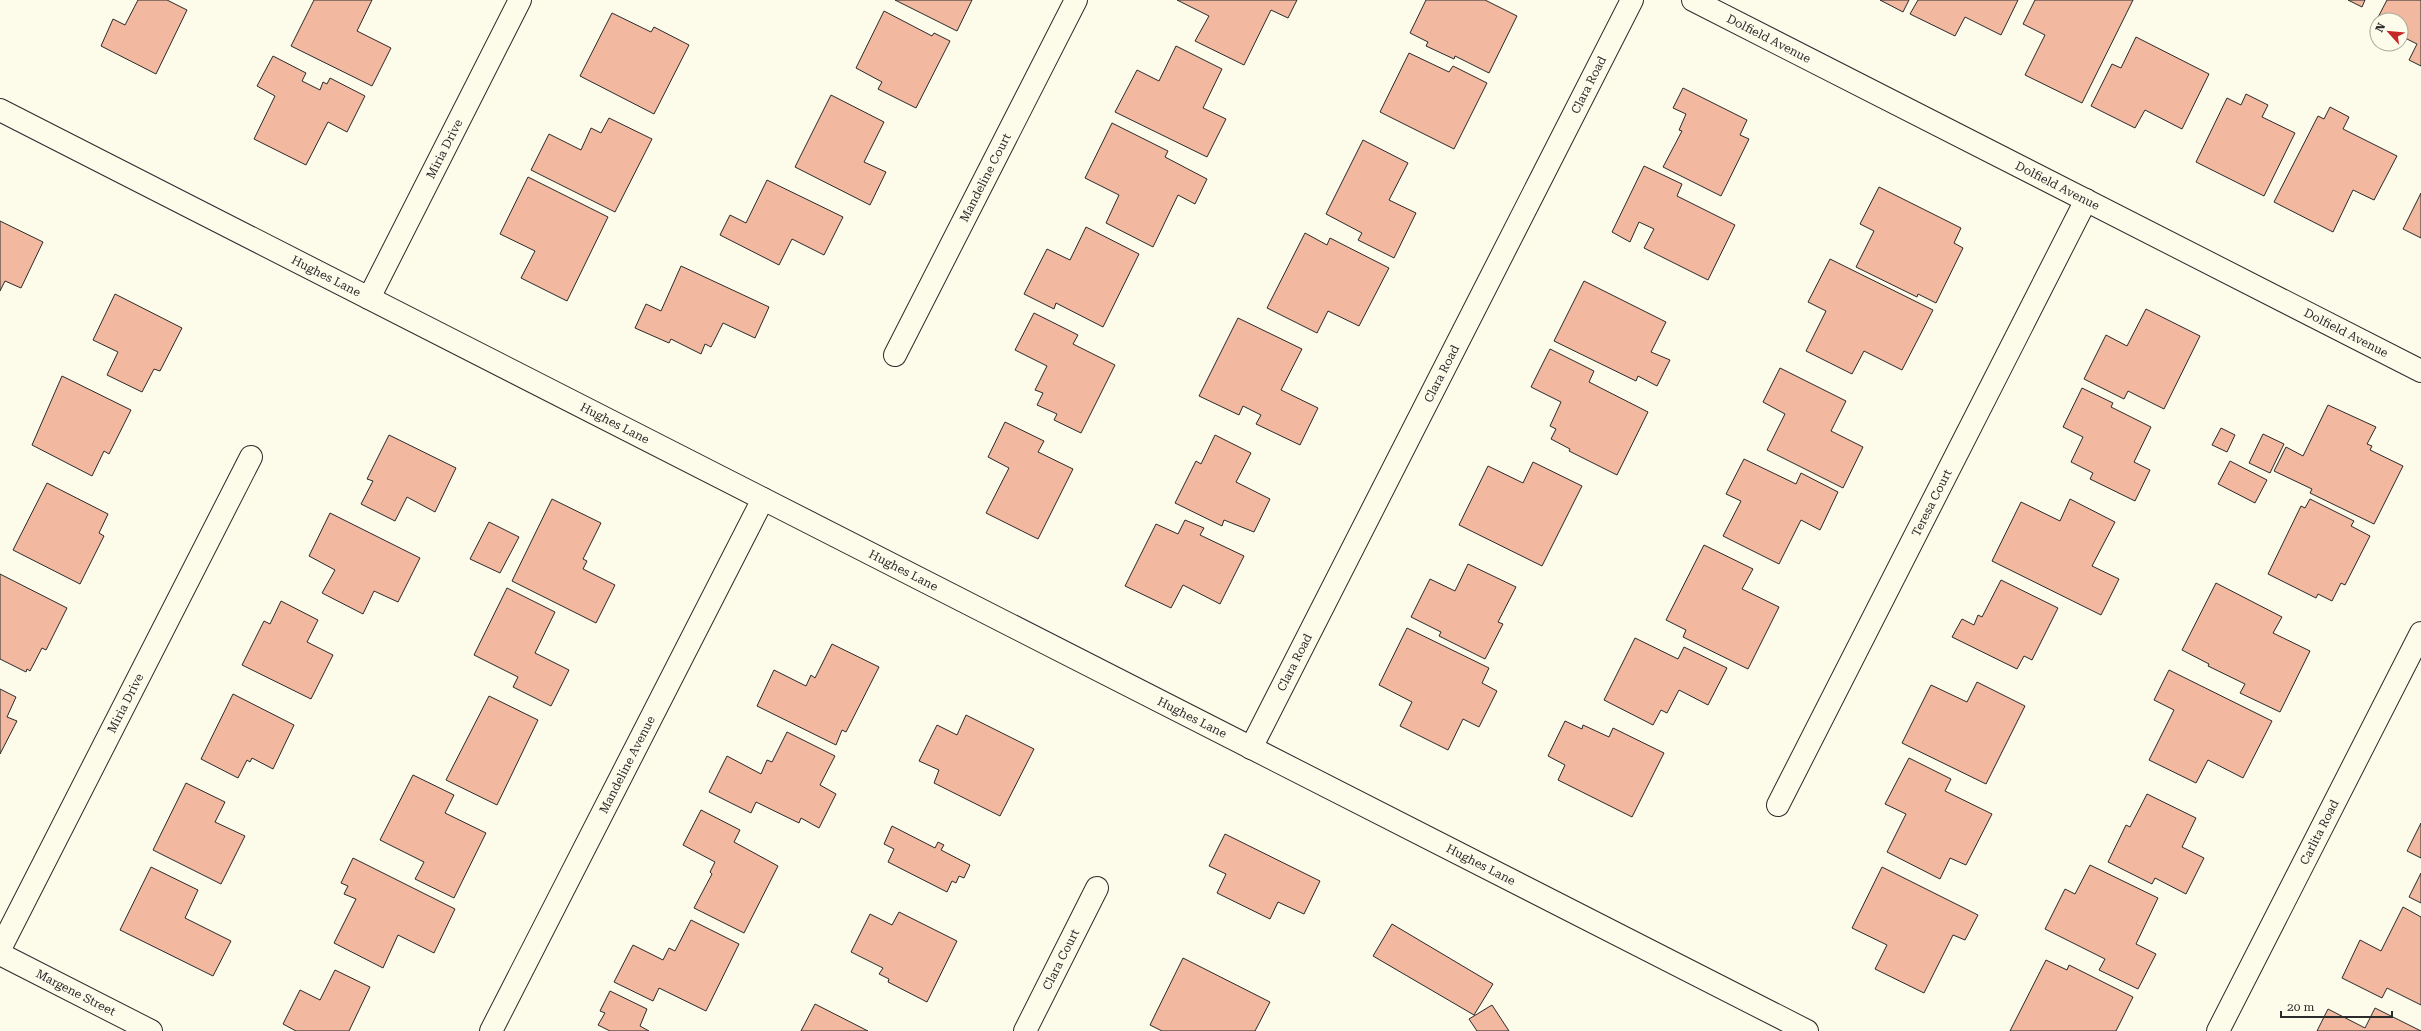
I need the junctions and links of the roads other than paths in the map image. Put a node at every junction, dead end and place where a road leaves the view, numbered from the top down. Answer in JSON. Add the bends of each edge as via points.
{"nodes":[{"id":1,"x":520,"y":0,"type":"edge"},
{"id":2,"x":1076,"y":0,"type":"edge"},
{"id":3,"x":1632,"y":0,"type":"edge"},
{"id":4,"x":1693,"y":0,"type":"edge"},
{"id":5,"x":0,"y":110,"type":"edge"},
{"id":6,"x":2086,"y":200,"type":"junction"},
{"id":7,"x":369,"y":298,"type":"junction"},
{"id":8,"x":895,"y":355,"type":"dead end"},
{"id":9,"x":2421,"y":372,"type":"edge"},
{"id":10,"x":251,"y":457,"type":"dead end"},
{"id":11,"x":763,"y":499,"type":"junction"},
{"id":12,"x":2421,"y":633,"type":"edge"},
{"id":13,"x":1251,"y":748,"type":"junction"},
{"id":14,"x":1778,"y":805,"type":"dead end"},
{"id":15,"x":1097,"y":888,"type":"dead end"},
{"id":16,"x":0,"y":949,"type":"edge"},
{"id":17,"x":0,"y":954,"type":"edge"},
{"id":18,"x":151,"y":1031,"type":"edge"},
{"id":19,"x":491,"y":1031,"type":"edge"},
{"id":20,"x":1024,"y":1031,"type":"edge"},
{"id":21,"x":1807,"y":1031,"type":"edge"},
{"id":22,"x":2218,"y":1031,"type":"edge"}],
"edges":[{"from":1,"to":7,"type":"street","name":"Miria Drive"},
{"from":2,"to":8,"type":"street","name":"Mandeline Court"},
{"from":3,"to":13,"type":"street","name":"Clara Road"},
{"from":4,"to":6,"type":"street","name":"Dolfield Avenue"},
{"from":5,"to":7,"type":"street","name":"Hughes Lane"},
{"from":6,"to":9,"type":"street","name":"Dolfield Avenue"},
{"from":6,"to":14,"type":"street","name":"Teresa Court"},
{"from":7,"to":11,"type":"street","name":"Hughes Lane"},
{"from":10,"to":16,"type":"street","name":"Miria Drive"},
{"from":11,"to":13,"type":"street","name":"Hughes Lane"},
{"from":11,"to":19,"type":"street","name":"Mandeline Avenue"},
{"from":12,"to":22,"type":"street","name":"Carlita Road"},
{"from":13,"to":21,"type":"street","name":"Hughes Lane"},
{"from":15,"to":20,"type":"street","name":"Clara Court"},
{"from":17,"to":18,"type":"street","name":"Margene Street"}]}
